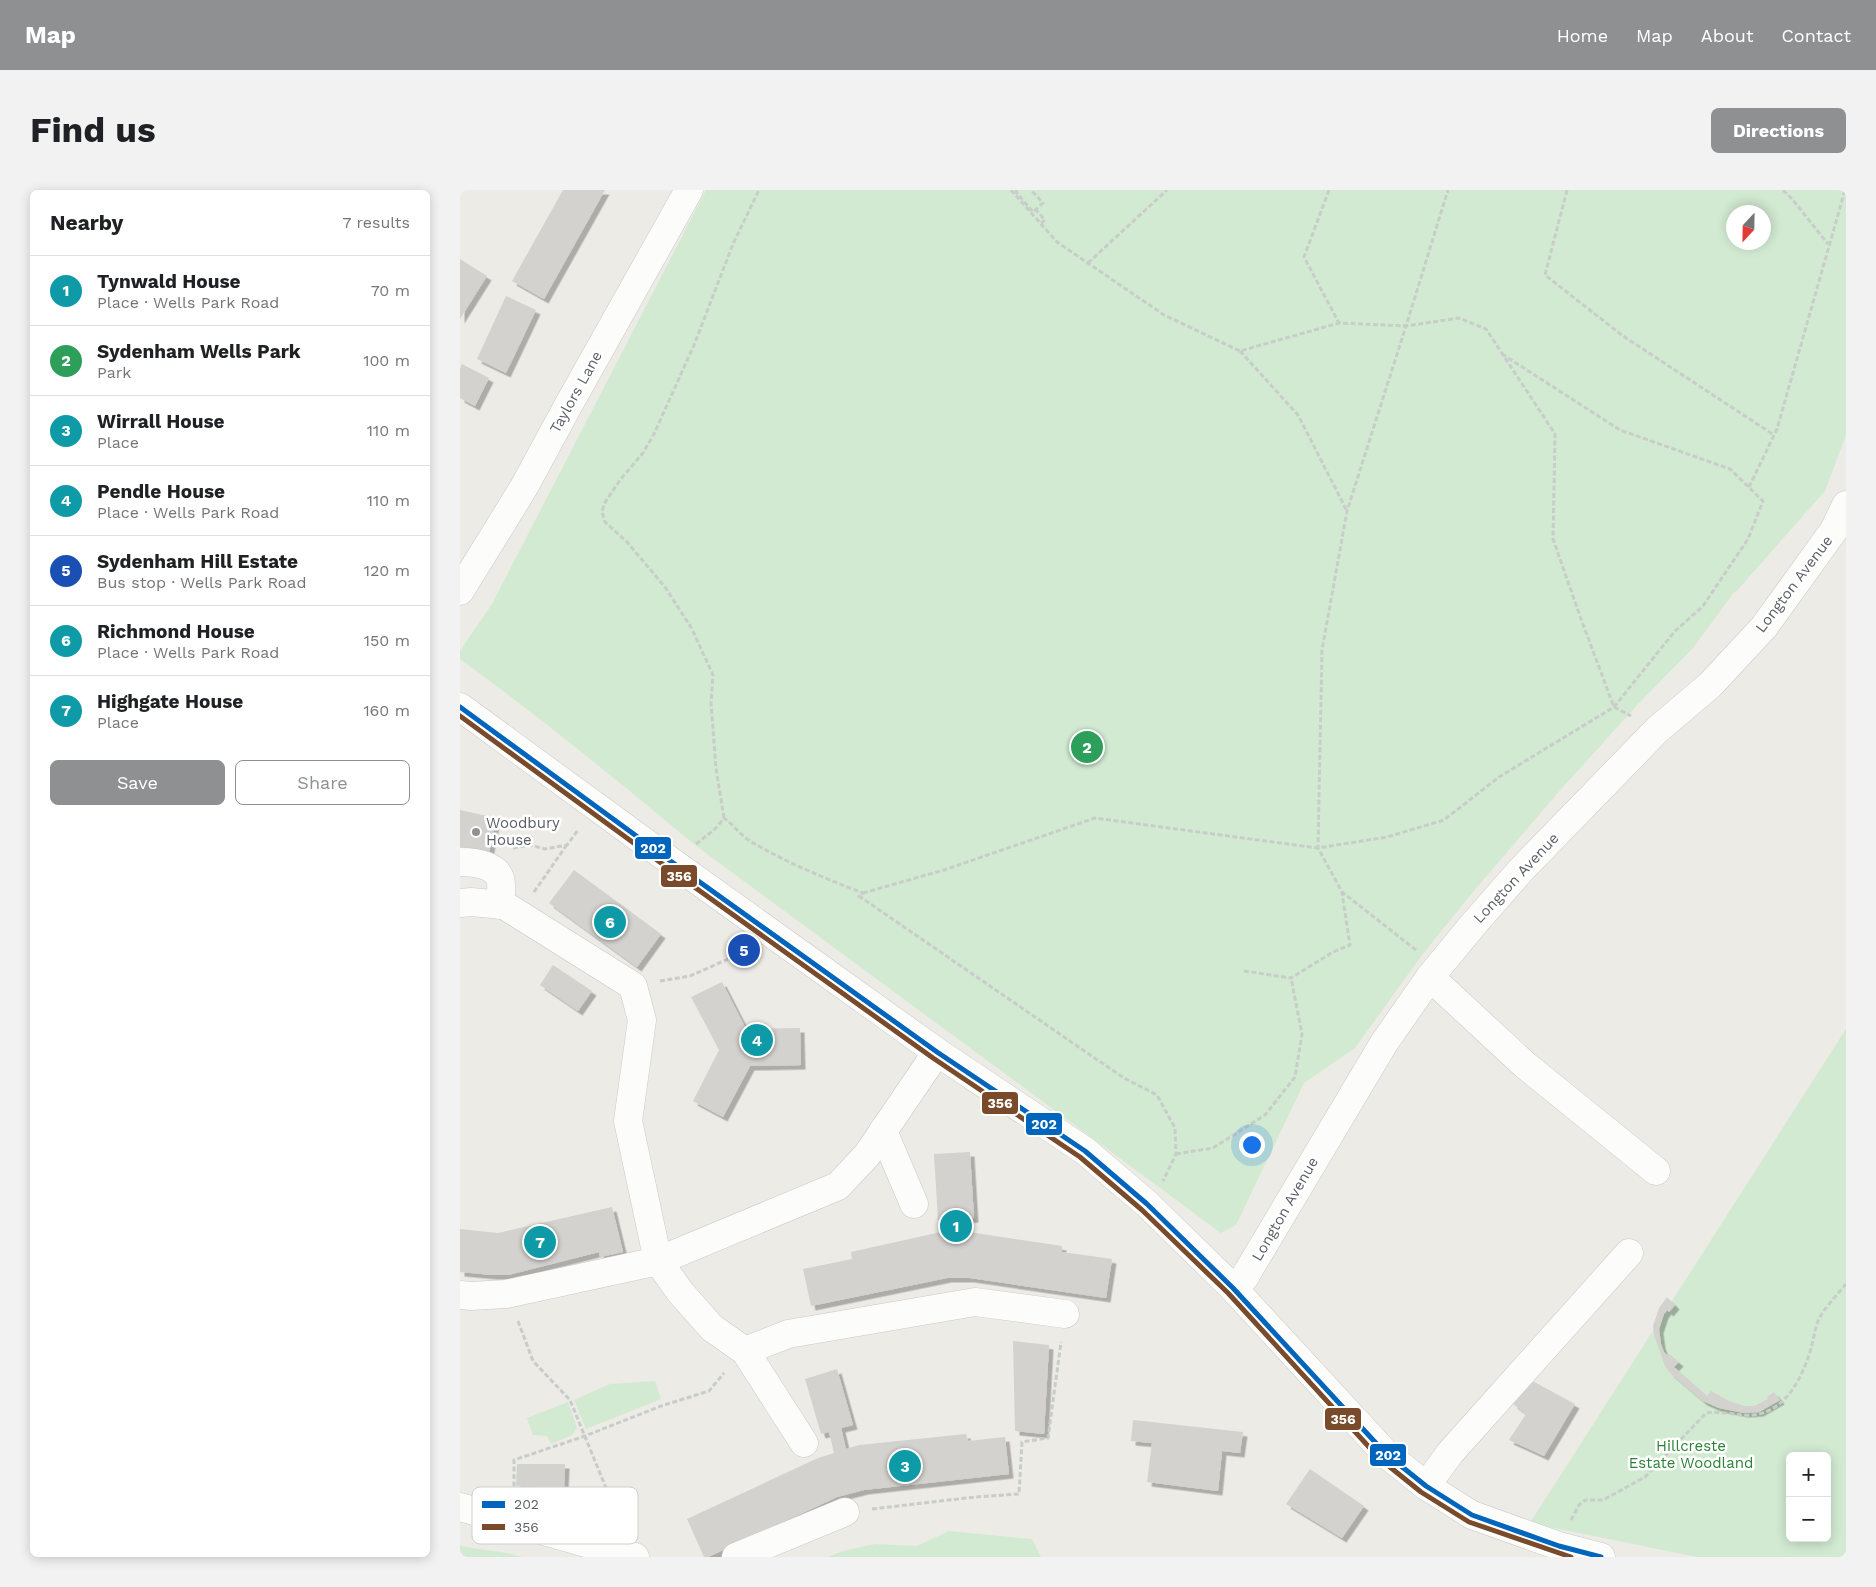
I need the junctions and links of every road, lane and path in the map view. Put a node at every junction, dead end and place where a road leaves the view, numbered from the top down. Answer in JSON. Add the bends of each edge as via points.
{"nodes":[{"id":1,"x":688,"y":190,"type":"edge"},
{"id":2,"x":759,"y":190,"type":"edge"},
{"id":3,"x":1011,"y":190,"type":"edge"},
{"id":4,"x":1017,"y":190,"type":"edge"},
{"id":5,"x":1031,"y":190,"type":"edge"},
{"id":6,"x":1167,"y":190,"type":"edge"},
{"id":7,"x":1329,"y":190,"type":"edge"},
{"id":8,"x":1448,"y":190,"type":"edge"},
{"id":9,"x":1567,"y":190,"type":"edge"},
{"id":10,"x":1782,"y":190,"type":"edge"},
{"id":11,"x":1845,"y":190,"type":"edge"},
{"id":12,"x":1035,"y":209,"type":"junction"},
{"id":13,"x":1040,"y":224,"type":"junction"},
{"id":14,"x":1828,"y":245,"type":"junction"},
{"id":15,"x":1088,"y":263,"type":"junction"},
{"id":16,"x":1339,"y":323,"type":"junction"},
{"id":17,"x":1406,"y":326,"type":"junction"},
{"id":18,"x":1240,"y":351,"type":"junction"},
{"id":19,"x":1502,"y":354,"type":"junction"},
{"id":20,"x":1774,"y":435,"type":"junction"},
{"id":21,"x":1749,"y":487,"type":"junction"},
{"id":22,"x":1846,"y":506,"type":"edge"},
{"id":23,"x":1347,"y":511,"type":"junction"},
{"id":24,"x":460,"y":591,"type":"edge"},
{"id":25,"x":460,"y":707,"type":"edge"},
{"id":26,"x":1614,"y":707,"type":"junction"},
{"id":27,"x":1657,"y":730,"type":"junction"},
{"id":28,"x":595,"y":806,"type":"junction"},
{"id":29,"x":724,"y":818,"type":"junction"},
{"id":30,"x":567,"y":845,"type":"junction"},
{"id":31,"x":1318,"y":848,"type":"junction"},
{"id":32,"x":460,"y":862,"type":"edge"},
{"id":33,"x":676,"y":865,"type":"junction"},
{"id":34,"x":491,"y":868,"type":"junction"},
{"id":35,"x":1342,"y":892,"type":"junction"},
{"id":36,"x":863,"y":893,"type":"junction"},
{"id":37,"x":460,"y":903,"type":"edge"},
{"id":38,"x":509,"y":909,"type":"junction"},
{"id":39,"x":759,"y":924,"type":"junction"},
{"id":40,"x":1426,"y":966,"type":"junction"},
{"id":41,"x":1244,"y":971,"type":"dead end"},
{"id":42,"x":1291,"y":978,"type":"junction"},
{"id":43,"x":633,"y":986,"type":"junction"},
{"id":44,"x":937,"y":1052,"type":"junction"},
{"id":45,"x":883,"y":1131,"type":"junction"},
{"id":46,"x":1176,"y":1154,"type":"junction"},
{"id":47,"x":1656,"y":1171,"type":"dead end"},
{"id":48,"x":914,"y":1204,"type":"dead end"},
{"id":49,"x":1146,"y":1204,"type":"junction"},
{"id":50,"x":1629,"y":1253,"type":"dead end"},
{"id":51,"x":658,"y":1261,"type":"junction"},
{"id":52,"x":1846,"y":1284,"type":"edge"},
{"id":53,"x":1233,"y":1288,"type":"junction"},
{"id":54,"x":506,"y":1294,"type":"junction"},
{"id":55,"x":460,"y":1295,"type":"edge"},
{"id":56,"x":1065,"y":1314,"type":"joint"},
{"id":57,"x":745,"y":1351,"type":"junction"},
{"id":58,"x":585,"y":1436,"type":"junction"},
{"id":59,"x":804,"y":1443,"type":"dead end"},
{"id":60,"x":1426,"y":1486,"type":"junction"},
{"id":61,"x":514,"y":1487,"type":"edge"},
{"id":62,"x":606,"y":1487,"type":"edge"},
{"id":63,"x":845,"y":1512,"type":"joint"},
{"id":64,"x":590,"y":1544,"type":"edge"},
{"id":65,"x":1559,"y":1546,"type":"junction"},
{"id":66,"x":635,"y":1557,"type":"edge"},
{"id":67,"x":736,"y":1557,"type":"edge"},
{"id":68,"x":1601,"y":1557,"type":"edge"}],
"edges":[{"from":1,"to":24,"type":"street","name":"Taylors Lane","via":[[524,487]]},
{"from":2,"to":29,"type":"path","via":[[733,244],[694,345],[654,434],[604,504],[602,512],[605,522],[628,542],[665,587],[692,630],[713,675],[711,703],[716,768]]},
{"from":3,"to":13,"type":"path"},
{"from":4,"to":12,"type":"path","via":[[1033,212]]},
{"from":5,"to":12,"type":"path","via":[[1042,203]]},
{"from":6,"to":15,"type":"path"},
{"from":7,"to":16,"type":"path","via":[[1304,257]]},
{"from":8,"to":17,"type":"path"},
{"from":9,"to":20,"type":"path","via":[[1545,275],[1623,336]]},
{"from":10,"to":14,"type":"path"},
{"from":11,"to":14,"type":"path"},
{"from":12,"to":13,"type":"path","via":[[1045,220]]},
{"from":13,"to":15,"type":"path","via":[[1057,242]]},
{"from":14,"to":20,"type":"path"},
{"from":15,"to":18,"type":"path","via":[[1164,315]]},
{"from":16,"to":17,"type":"path"},
{"from":16,"to":18,"type":"path"},
{"from":17,"to":19,"type":"path","via":[[1459,318],[1486,329]]},
{"from":17,"to":23,"type":"path"},
{"from":18,"to":23,"type":"path","via":[[1298,415]]},
{"from":19,"to":21,"type":"path","via":[[1620,430],[1730,469]]},
{"from":19,"to":26,"type":"path","via":[[1555,434],[1553,539]]},
{"from":20,"to":21,"type":"path"},
{"from":21,"to":26,"type":"path","via":[[1763,501],[1748,539],[1702,606],[1675,631]]},
{"from":22,"to":27,"type":"street","name":"Longton Avenue","via":[[1834,530],[1764,627],[1710,685]]},
{"from":23,"to":31,"type":"path","via":[[1322,650]]},
{"from":25,"to":28,"type":"street"},
{"from":26,"to":27,"type":"path"},
{"from":26,"to":31,"type":"path","via":[[1499,777],[1444,820],[1387,837]]},
{"from":27,"to":40,"type":"street","name":"Longton Avenue","via":[[1521,870],[1472,926]]},
{"from":28,"to":30,"type":"path"},
{"from":28,"to":33,"type":"street"},
{"from":29,"to":33,"type":"path"},
{"from":29,"to":36,"type":"path","via":[[747,840],[806,870]]},
{"from":30,"to":34,"type":"path","via":[[545,849],[530,845],[515,847],[502,855]]},
{"from":30,"to":38,"type":"path"},
{"from":31,"to":35,"type":"path"},
{"from":31,"to":36,"type":"path","via":[[1095,818],[944,870]]},
{"from":32,"to":34,"type":"street"},
{"from":33,"to":39,"type":"street"},
{"from":34,"to":38,"type":"street","via":[[498,873]]},
{"from":35,"to":40,"type":"path"},
{"from":35,"to":42,"type":"path","via":[[1350,945],[1332,952]]},
{"from":36,"to":46,"type":"path","via":[[859,896],[1075,1045],[1124,1078],[1157,1095],[1176,1128]]},
{"from":37,"to":38,"type":"street"},
{"from":38,"to":43,"type":"street"},
{"from":39,"to":43,"type":"path","via":[[735,956],[690,976]]},
{"from":39,"to":44,"type":"street"},
{"from":40,"to":47,"type":"street","via":[[1525,1065]]},
{"from":40,"to":53,"type":"street","name":"Longton Avenue","via":[[1384,1043],[1244,1278]]},
{"from":41,"to":42,"type":"path"},
{"from":42,"to":46,"type":"path","via":[[1302,1034],[1295,1077],[1265,1116],[1213,1148]]},
{"from":43,"to":51,"type":"street","via":[[642,1020],[628,1121]]},
{"from":44,"to":45,"type":"street"},
{"from":44,"to":49,"type":"street","via":[[1085,1151]]},
{"from":45,"to":48,"type":"street"},
{"from":45,"to":51,"type":"street","via":[[867,1156],[838,1186]]},
{"from":46,"to":49,"type":"path"},
{"from":49,"to":53,"type":"street"},
{"from":50,"to":60,"type":"street","via":[[1450,1453]]},
{"from":51,"to":54,"type":"street"},
{"from":51,"to":57,"type":"street","via":[[712,1328]]},
{"from":52,"to":65,"type":"path","via":[[1819,1320],[1810,1355],[1785,1400],[1758,1415],[1706,1413],[1645,1477],[1603,1500],[1585,1500],[1579,1505]]},
{"from":53,"to":60,"type":"street","via":[[1386,1454]]},
{"from":54,"to":55,"type":"street"},
{"from":54,"to":58,"type":"path","via":[[533,1361],[570,1400]]},
{"from":56,"to":57,"type":"street","via":[[975,1302],[788,1334]]},
{"from":56,"to":63,"type":"path","via":[[1048,1438],[1022,1442],[1019,1494]]},
{"from":57,"to":58,"type":"path","via":[[708,1391]]},
{"from":57,"to":59,"type":"street"},
{"from":58,"to":61,"type":"path","via":[[514,1460]]},
{"from":58,"to":62,"type":"path"},
{"from":60,"to":65,"type":"street","via":[[1472,1515]]},
{"from":63,"to":67,"type":"street"},
{"from":64,"to":66,"type":"street"},
{"from":65,"to":68,"type":"street"}]}
